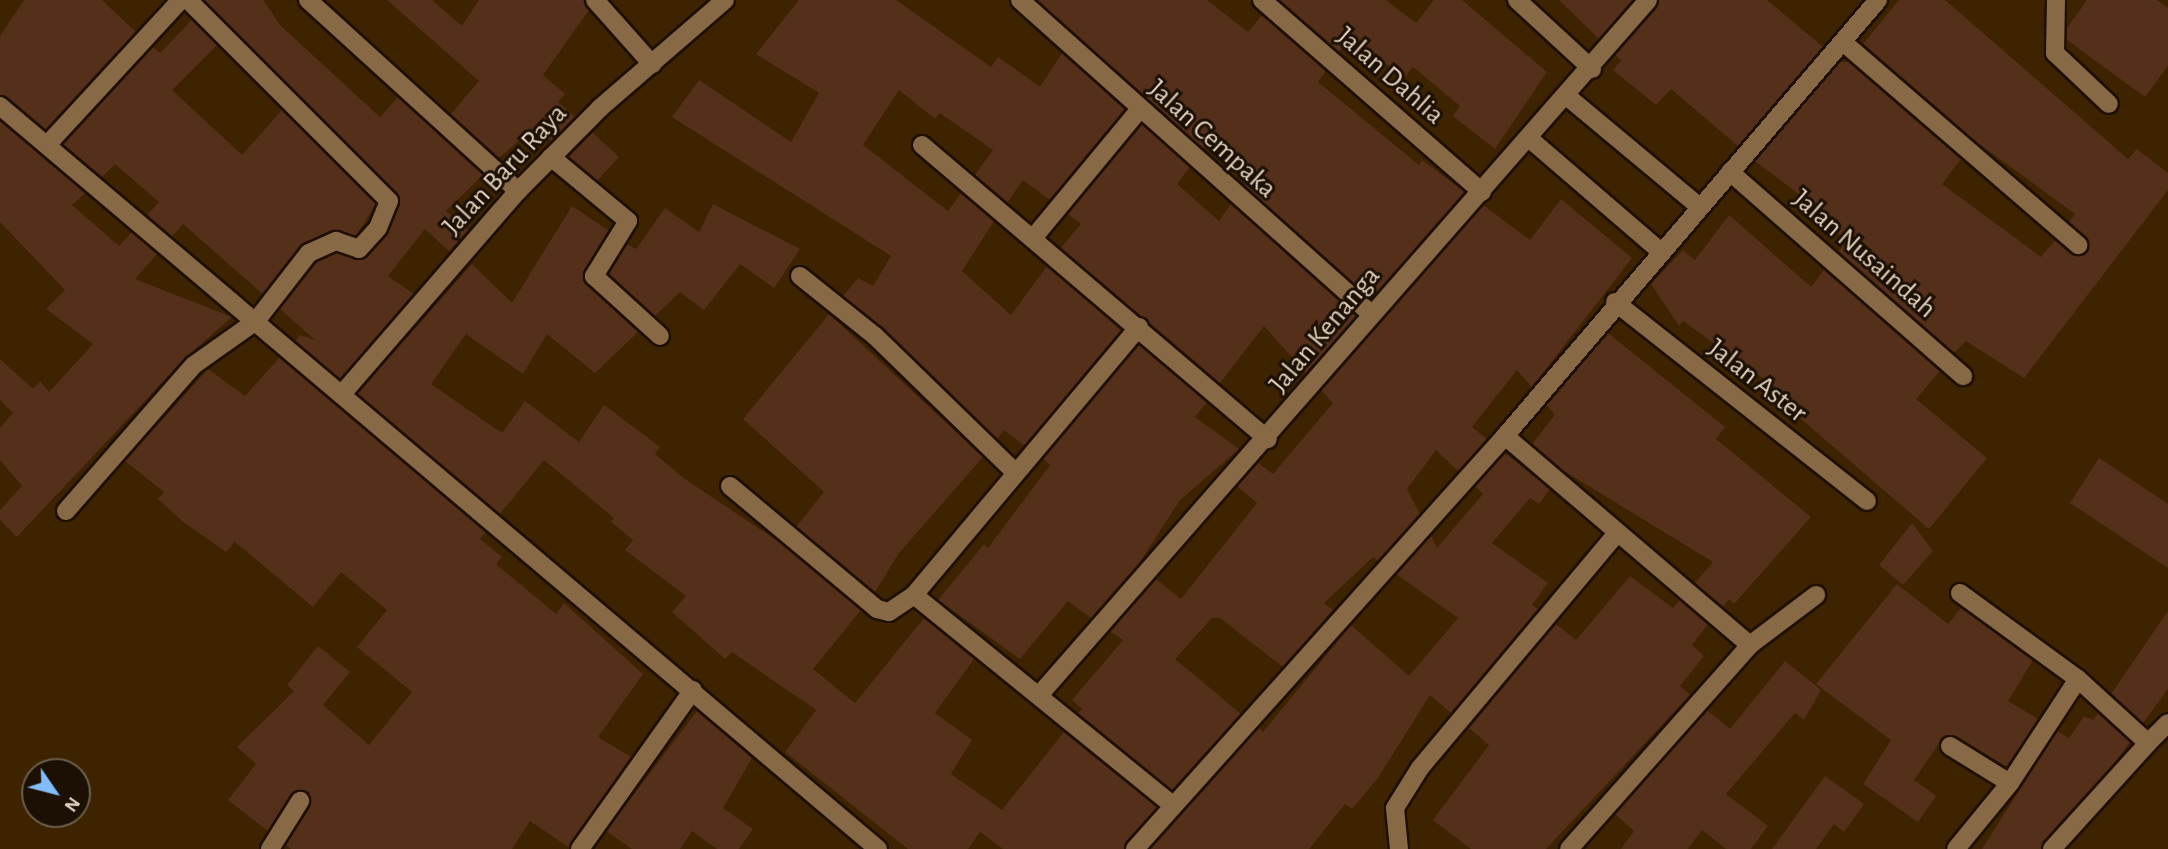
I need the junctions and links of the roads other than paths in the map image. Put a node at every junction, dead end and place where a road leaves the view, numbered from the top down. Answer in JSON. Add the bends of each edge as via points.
{"nodes":[{"id":1,"x":181,"y":0,"type":"edge"},
{"id":2,"x":188,"y":0,"type":"edge"},
{"id":3,"x":308,"y":0,"type":"edge"},
{"id":4,"x":594,"y":0,"type":"edge"},
{"id":5,"x":725,"y":0,"type":"edge"},
{"id":6,"x":1020,"y":0,"type":"edge"},
{"id":7,"x":1262,"y":0,"type":"edge"},
{"id":8,"x":1517,"y":0,"type":"edge"},
{"id":9,"x":1648,"y":0,"type":"edge"},
{"id":10,"x":1878,"y":0,"type":"edge"},
{"id":11,"x":2056,"y":0,"type":"edge"},
{"id":12,"x":1843,"y":42,"type":"junction"},
{"id":13,"x":652,"y":64,"type":"junction"},
{"id":14,"x":1592,"y":69,"type":"junction"},
{"id":15,"x":1569,"y":98,"type":"junction"},
{"id":16,"x":2109,"y":104,"type":"dead end"},
{"id":17,"x":0,"y":106,"type":"edge"},
{"id":18,"x":1139,"y":110,"type":"junction"},
{"id":19,"x":1531,"y":140,"type":"junction"},
{"id":20,"x":47,"y":145,"type":"junction"},
{"id":21,"x":922,"y":145,"type":"dead end"},
{"id":22,"x":551,"y":157,"type":"junction"},
{"id":23,"x":1730,"y":172,"type":"junction"},
{"id":24,"x":518,"y":191,"type":"junction"},
{"id":25,"x":1482,"y":192,"type":"junction"},
{"id":26,"x":1700,"y":207,"type":"junction"},
{"id":27,"x":1034,"y":237,"type":"junction"},
{"id":28,"x":2078,"y":245,"type":"dead end"},
{"id":29,"x":1659,"y":250,"type":"junction"},
{"id":30,"x":800,"y":276,"type":"dead end"},
{"id":31,"x":1615,"y":302,"type":"junction"},
{"id":32,"x":1371,"y":314,"type":"junction"},
{"id":33,"x":256,"y":321,"type":"junction"},
{"id":34,"x":1139,"y":327,"type":"junction"},
{"id":35,"x":660,"y":336,"type":"dead end"},
{"id":36,"x":1963,"y":376,"type":"dead end"},
{"id":37,"x":342,"y":394,"type":"junction"},
{"id":38,"x":1505,"y":436,"type":"junction"},
{"id":39,"x":1268,"y":439,"type":"junction"},
{"id":40,"x":1015,"y":472,"type":"junction"},
{"id":41,"x":730,"y":486,"type":"dead end"},
{"id":42,"x":1867,"y":501,"type":"dead end"},
{"id":43,"x":66,"y":511,"type":"dead end"},
{"id":44,"x":1617,"y":533,"type":"junction"},
{"id":45,"x":1960,"y":593,"type":"dead end"},
{"id":46,"x":914,"y":595,"type":"junction"},
{"id":47,"x":1816,"y":596,"type":"dead end"},
{"id":48,"x":1750,"y":645,"type":"junction"},
{"id":49,"x":2078,"y":679,"type":"junction"},
{"id":50,"x":692,"y":690,"type":"junction"},
{"id":51,"x":1041,"y":693,"type":"junction"},
{"id":52,"x":2168,"y":723,"type":"edge"},
{"id":53,"x":2148,"y":743,"type":"junction"},
{"id":54,"x":1950,"y":746,"type":"dead end"},
{"id":55,"x":2010,"y":783,"type":"junction"},
{"id":56,"x":300,"y":801,"type":"dead end"},
{"id":57,"x":1172,"y":805,"type":"junction"},
{"id":58,"x":270,"y":849,"type":"edge"},
{"id":59,"x":580,"y":849,"type":"edge"},
{"id":60,"x":878,"y":849,"type":"edge"},
{"id":61,"x":1135,"y":849,"type":"edge"},
{"id":62,"x":1399,"y":849,"type":"edge"},
{"id":63,"x":1569,"y":849,"type":"edge"},
{"id":64,"x":1956,"y":849,"type":"edge"},
{"id":65,"x":2052,"y":849,"type":"edge"}],
"edges":[{"from":1,"to":20,"type":"street"},
{"from":2,"to":33,"type":"street","via":[[389,201],[378,228],[359,249],[336,241],[309,253]]},
{"from":3,"to":24,"type":"street"},
{"from":4,"to":13,"type":"street"},
{"from":5,"to":13,"type":"street","name":"Jalan Baru Raya"},
{"from":6,"to":18,"type":"street","name":"Jalan Cempaka"},
{"from":7,"to":25,"type":"street","name":"Jalan Dahlia"},
{"from":8,"to":14,"type":"street"},
{"from":9,"to":14,"type":"street","name":"Jalan Kenanga"},
{"from":10,"to":12,"type":"street"},
{"from":11,"to":16,"type":"street","via":[[2055,53]]},
{"from":12,"to":23,"type":"street"},
{"from":12,"to":28,"type":"street"},
{"from":13,"to":22,"type":"street","name":"Jalan Baru Raya"},
{"from":14,"to":15,"type":"street","name":"Jalan Kenanga"},
{"from":15,"to":19,"type":"street","name":"Jalan Kenanga"},
{"from":15,"to":26,"type":"street"},
{"from":17,"to":20,"type":"street"},
{"from":18,"to":27,"type":"street"},
{"from":18,"to":32,"type":"street","name":"Jalan Cempaka"},
{"from":19,"to":25,"type":"street","name":"Jalan Kenanga"},
{"from":19,"to":29,"type":"street"},
{"from":20,"to":33,"type":"street"},
{"from":21,"to":27,"type":"street"},
{"from":22,"to":24,"type":"street","name":"Jalan Baru Raya"},
{"from":22,"to":35,"type":"street","via":[[628,221],[594,276]]},
{"from":23,"to":26,"type":"street"},
{"from":23,"to":36,"type":"street","name":"Jalan Nusaindah"},
{"from":24,"to":37,"type":"street","name":"Jalan Baru Raya"},
{"from":25,"to":32,"type":"street","name":"Jalan Kenanga"},
{"from":26,"to":29,"type":"street"},
{"from":27,"to":34,"type":"street"},
{"from":29,"to":31,"type":"street"},
{"from":30,"to":40,"type":"street","via":[[865,327]]},
{"from":31,"to":38,"type":"street"},
{"from":31,"to":42,"type":"street","name":"Jalan Aster"},
{"from":32,"to":39,"type":"street","name":"Jalan Kenanga"},
{"from":33,"to":37,"type":"street"},
{"from":33,"to":43,"type":"street","via":[[188,372]]},
{"from":34,"to":39,"type":"street"},
{"from":34,"to":40,"type":"street"},
{"from":37,"to":50,"type":"street"},
{"from":38,"to":44,"type":"street"},
{"from":38,"to":57,"type":"street"},
{"from":39,"to":51,"type":"street","name":"Jalan Kenanga"},
{"from":40,"to":46,"type":"street"},
{"from":41,"to":46,"type":"street","via":[[877,609],[889,612]]},
{"from":44,"to":48,"type":"street"},
{"from":44,"to":62,"type":"street","via":[[1420,768],[1395,808]]},
{"from":45,"to":49,"type":"street"},
{"from":46,"to":51,"type":"street"},
{"from":47,"to":48,"type":"street"},
{"from":48,"to":63,"type":"street"},
{"from":49,"to":53,"type":"street"},
{"from":49,"to":55,"type":"street"},
{"from":50,"to":59,"type":"street"},
{"from":50,"to":60,"type":"street"},
{"from":51,"to":57,"type":"street"},
{"from":52,"to":53,"type":"street"},
{"from":53,"to":65,"type":"street"},
{"from":54,"to":55,"type":"street"},
{"from":55,"to":64,"type":"street"},
{"from":56,"to":58,"type":"street"},
{"from":57,"to":61,"type":"street"}]}
